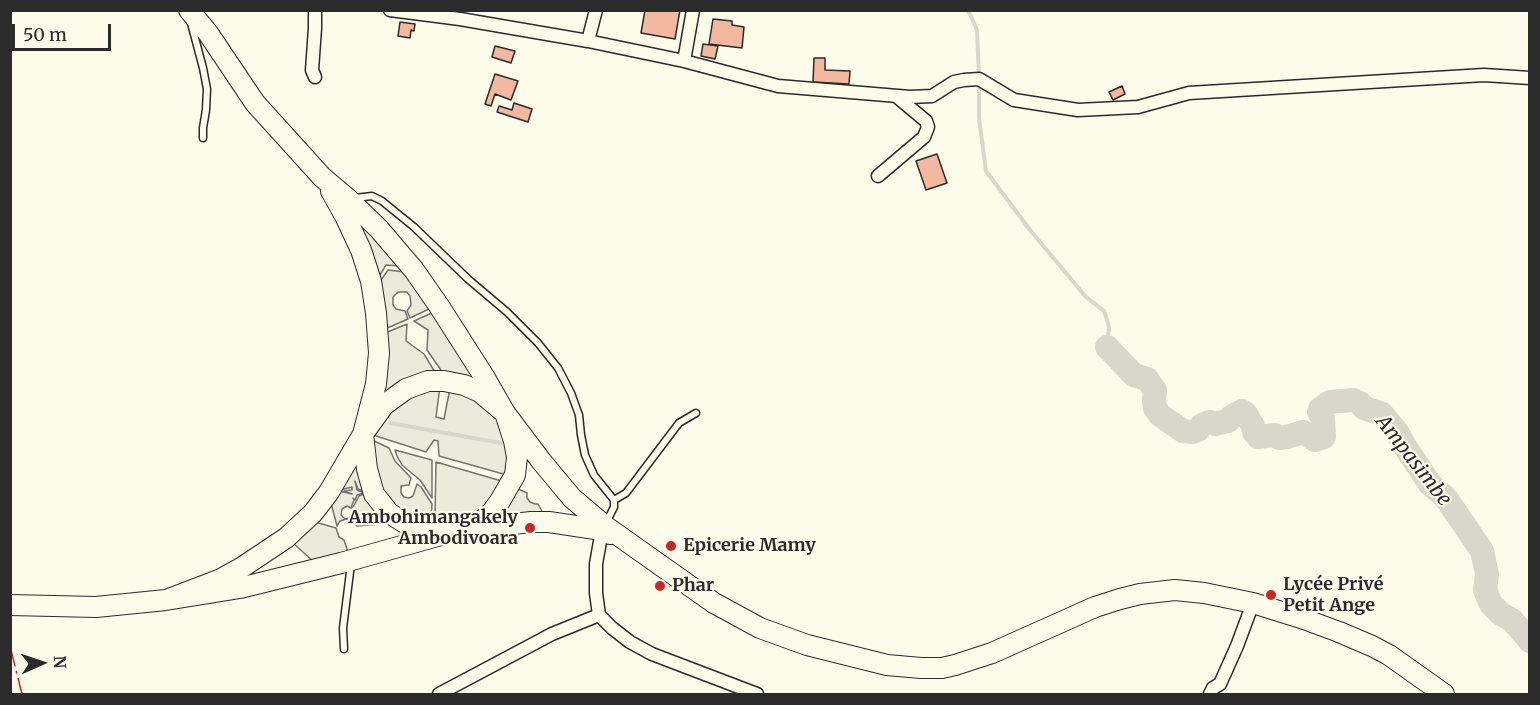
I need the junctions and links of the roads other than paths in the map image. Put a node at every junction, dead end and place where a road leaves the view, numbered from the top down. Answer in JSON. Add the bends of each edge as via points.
{"nodes":[{"id":1,"x":188,"y":10,"type":"edge"},
{"id":2,"x":315,"y":10,"type":"edge"},
{"id":3,"x":390,"y":10,"type":"edge"},
{"id":4,"x":596,"y":10,"type":"edge"},
{"id":5,"x":693,"y":10,"type":"edge"},
{"id":6,"x":588,"y":41,"type":"junction"},
{"id":7,"x":684,"y":61,"type":"junction"},
{"id":8,"x":315,"y":77,"type":"dead end"},
{"id":9,"x":1530,"y":78,"type":"edge"},
{"id":10,"x":896,"y":96,"type":"junction"},
{"id":11,"x":203,"y":138,"type":"dead end"},
{"id":12,"x":878,"y":176,"type":"dead end"},
{"id":13,"x":322,"y":177,"type":"junction"},
{"id":14,"x":348,"y":199,"type":"junction"},
{"id":15,"x":505,"y":413,"type":"junction"},
{"id":16,"x":696,"y":413,"type":"dead end"},
{"id":17,"x":363,"y":434,"type":"junction"},
{"id":18,"x":614,"y":500,"type":"junction"},
{"id":19,"x":604,"y":528,"type":"junction"},
{"id":20,"x":459,"y":530,"type":"junction"},
{"id":21,"x":352,"y":560,"type":"junction"},
{"id":22,"x":166,"y":600,"type":"junction"},
{"id":23,"x":1253,"y":603,"type":"junction"},
{"id":24,"x":10,"y":605,"type":"edge"},
{"id":25,"x":599,"y":615,"type":"junction"},
{"id":26,"x":344,"y":649,"type":"dead end"},
{"id":27,"x":439,"y":694,"type":"edge"},
{"id":28,"x":757,"y":694,"type":"edge"},
{"id":29,"x":1210,"y":694,"type":"edge"},
{"id":30,"x":1444,"y":694,"type":"edge"}],
"edges":[{"from":1,"to":11,"type":"lane","via":[[207,89]]},
{"from":1,"to":13,"type":"main road","via":[[255,103]]},
{"from":2,"to":8,"type":"street"},
{"from":3,"to":6,"type":"street"},
{"from":4,"to":6,"type":"street"},
{"from":5,"to":7,"type":"street"},
{"from":6,"to":7,"type":"street"},
{"from":7,"to":10,"type":"street","via":[[778,86]]},
{"from":9,"to":10,"type":"street","via":[[1484,75],[1189,93],[1138,106],[1078,110],[1014,100],[980,79],[954,82],[932,96]]},
{"from":10,"to":12,"type":"street","via":[[928,127],[924,137]]},
{"from":13,"to":14,"type":"main road"},
{"from":13,"to":17,"type":"main road","via":[[361,250],[376,313],[376,384]]},
{"from":14,"to":15,"type":"main road","via":[[414,270]]},
{"from":14,"to":18,"type":"lane","via":[[372,196],[382,201],[538,343],[571,393],[579,414],[585,455],[594,475]]},
{"from":15,"to":17,"type":"main road","via":[[480,392],[464,385],[428,381],[406,389],[384,405]]},
{"from":15,"to":19,"type":"main road","via":[[570,495]]},
{"from":15,"to":20,"type":"main road","via":[[517,457],[515,475],[492,512]]},
{"from":16,"to":18,"type":"lane","via":[[679,423],[626,493]]},
{"from":17,"to":20,"type":"main road","via":[[374,494],[389,513],[432,533]]},
{"from":17,"to":22,"type":"main road","via":[[329,492],[286,538],[221,579]]},
{"from":18,"to":19,"type":"lane"},
{"from":19,"to":20,"type":"main road","via":[[531,522]]},
{"from":19,"to":23,"type":"main road","via":[[714,603],[760,628],[807,645],[898,666],[956,665],[1095,607],[1140,594],[1204,592]]},
{"from":19,"to":25,"type":"street","via":[[596,564]]},
{"from":20,"to":21,"type":"main road"},
{"from":21,"to":22,"type":"main road","via":[[240,588]]},
{"from":21,"to":26,"type":"lane"},
{"from":22,"to":24,"type":"main road","via":[[96,607]]},
{"from":23,"to":29,"type":"street","via":[[1220,684]]},
{"from":23,"to":30,"type":"main road","via":[[1372,646]]},
{"from":25,"to":27,"type":"street","via":[[552,634]]},
{"from":25,"to":28,"type":"street","via":[[630,642],[652,654]]}]}
